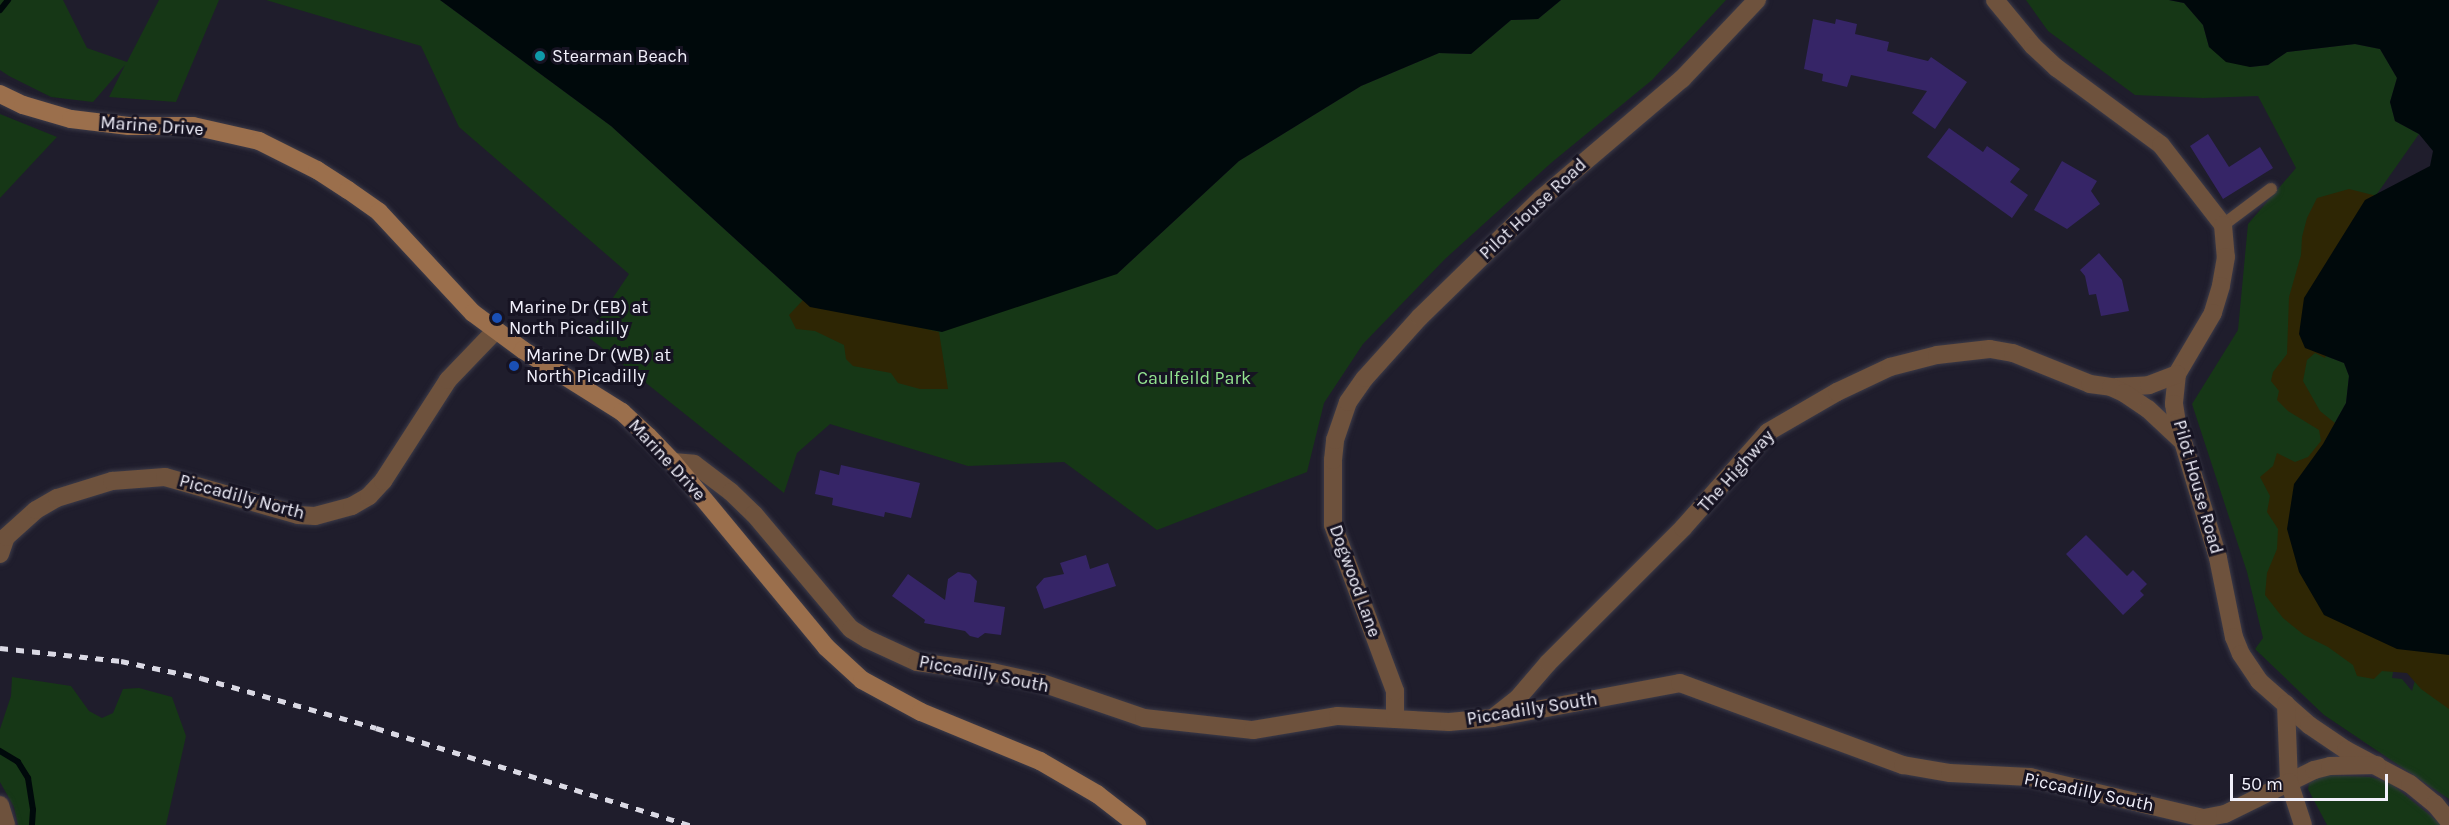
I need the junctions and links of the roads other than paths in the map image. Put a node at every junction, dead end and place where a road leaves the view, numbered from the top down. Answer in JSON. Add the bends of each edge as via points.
{"nodes":[{"id":1,"x":1757,"y":0,"type":"edge"},
{"id":2,"x":1995,"y":0,"type":"edge"},
{"id":3,"x":0,"y":94,"type":"edge"},
{"id":4,"x":2271,"y":189,"type":"dead end"},
{"id":5,"x":2223,"y":225,"type":"junction"},
{"id":6,"x":496,"y":330,"type":"junction"},
{"id":7,"x":2178,"y":374,"type":"junction"},
{"id":8,"x":2111,"y":387,"type":"junction"},
{"id":9,"x":1335,"y":440,"type":"joint"},
{"id":10,"x":2184,"y":443,"type":"junction"},
{"id":11,"x":673,"y":462,"type":"junction"},
{"id":12,"x":0,"y":554,"type":"edge"},
{"id":13,"x":2286,"y":704,"type":"junction"},
{"id":14,"x":1493,"y":718,"type":"junction"},
{"id":15,"x":1395,"y":719,"type":"junction"},
{"id":16,"x":2377,"y":765,"type":"junction"},
{"id":17,"x":2289,"y":782,"type":"junction"},
{"id":18,"x":0,"y":805,"type":"edge"},
{"id":19,"x":2449,"y":821,"type":"edge"},
{"id":20,"x":6,"y":825,"type":"edge"},
{"id":21,"x":1137,"y":825,"type":"edge"},
{"id":22,"x":2303,"y":825,"type":"edge"}],
"edges":[{"from":1,"to":9,"type":"street","name":"Pilot House Road","via":[[1682,78],[1542,198],[1406,332],[1347,402]]},
{"from":2,"to":5,"type":"street","via":[[2037,51],[2161,145]]},
{"from":3,"to":6,"type":"main road","name":"Marine Drive","via":[[71,119],[129,126],[193,126],[259,141],[317,170],[379,212],[473,313]]},
{"from":4,"to":5,"type":"lane"},
{"from":5,"to":7,"type":"street","name":"Pilot House Road","via":[[2226,257],[2213,313]]},
{"from":6,"to":11,"type":"main road","name":"Marine Drive","via":[[622,412]]},
{"from":6,"to":12,"type":"street","name":"Piccadilly North","via":[[448,380],[383,481],[352,506],[315,516],[298,515],[174,479],[112,481],[68,494],[36,510],[6,537]]},
{"from":7,"to":8,"type":"street","name":"The Highway","via":[[2149,386]]},
{"from":7,"to":10,"type":"street","name":"Pilot House Road","via":[[2175,404]]},
{"from":8,"to":10,"type":"street","name":"The Highway","via":[[2148,409]]},
{"from":8,"to":14,"type":"street","name":"The Highway","via":[[2090,384],[2013,353],[1990,350],[1937,355],[1890,367],[1837,392],[1768,432],[1683,528],[1518,698]]},
{"from":9,"to":15,"type":"street","name":"Dogwood Lane","via":[[1331,481],[1333,525],[1395,691]]},
{"from":10,"to":13,"type":"street","name":"Pilot House Road","via":[[2218,558],[2234,637],[2252,671]]},
{"from":11,"to":15,"type":"street","name":"Piccadilly South","via":[[694,464],[714,478],[754,514],[851,629],[900,656],[1042,684],[1129,714],[1207,726],[1253,730],[1338,716]]},
{"from":11,"to":21,"type":"main road","name":"Marine Drive","via":[[826,646],[862,680],[921,712],[1050,767],[1097,794]]},
{"from":13,"to":16,"type":"street","name":"Pilot House Road","via":[[2327,739]]},
{"from":13,"to":17,"type":"street"},
{"from":14,"to":15,"type":"street","name":"Piccadilly South","via":[[1449,722]]},
{"from":14,"to":17,"type":"street","name":"Piccadilly South","via":[[1680,683],[1903,765],[1950,773],[2030,777],[2204,818],[2225,814]]},
{"from":16,"to":17,"type":"street","name":"Piccadilly South","via":[[2330,766]]},
{"from":16,"to":19,"type":"street","name":"Pilot House Road","via":[[2410,783]]},
{"from":17,"to":22,"type":"street"},
{"from":18,"to":20,"type":"street"}]}
